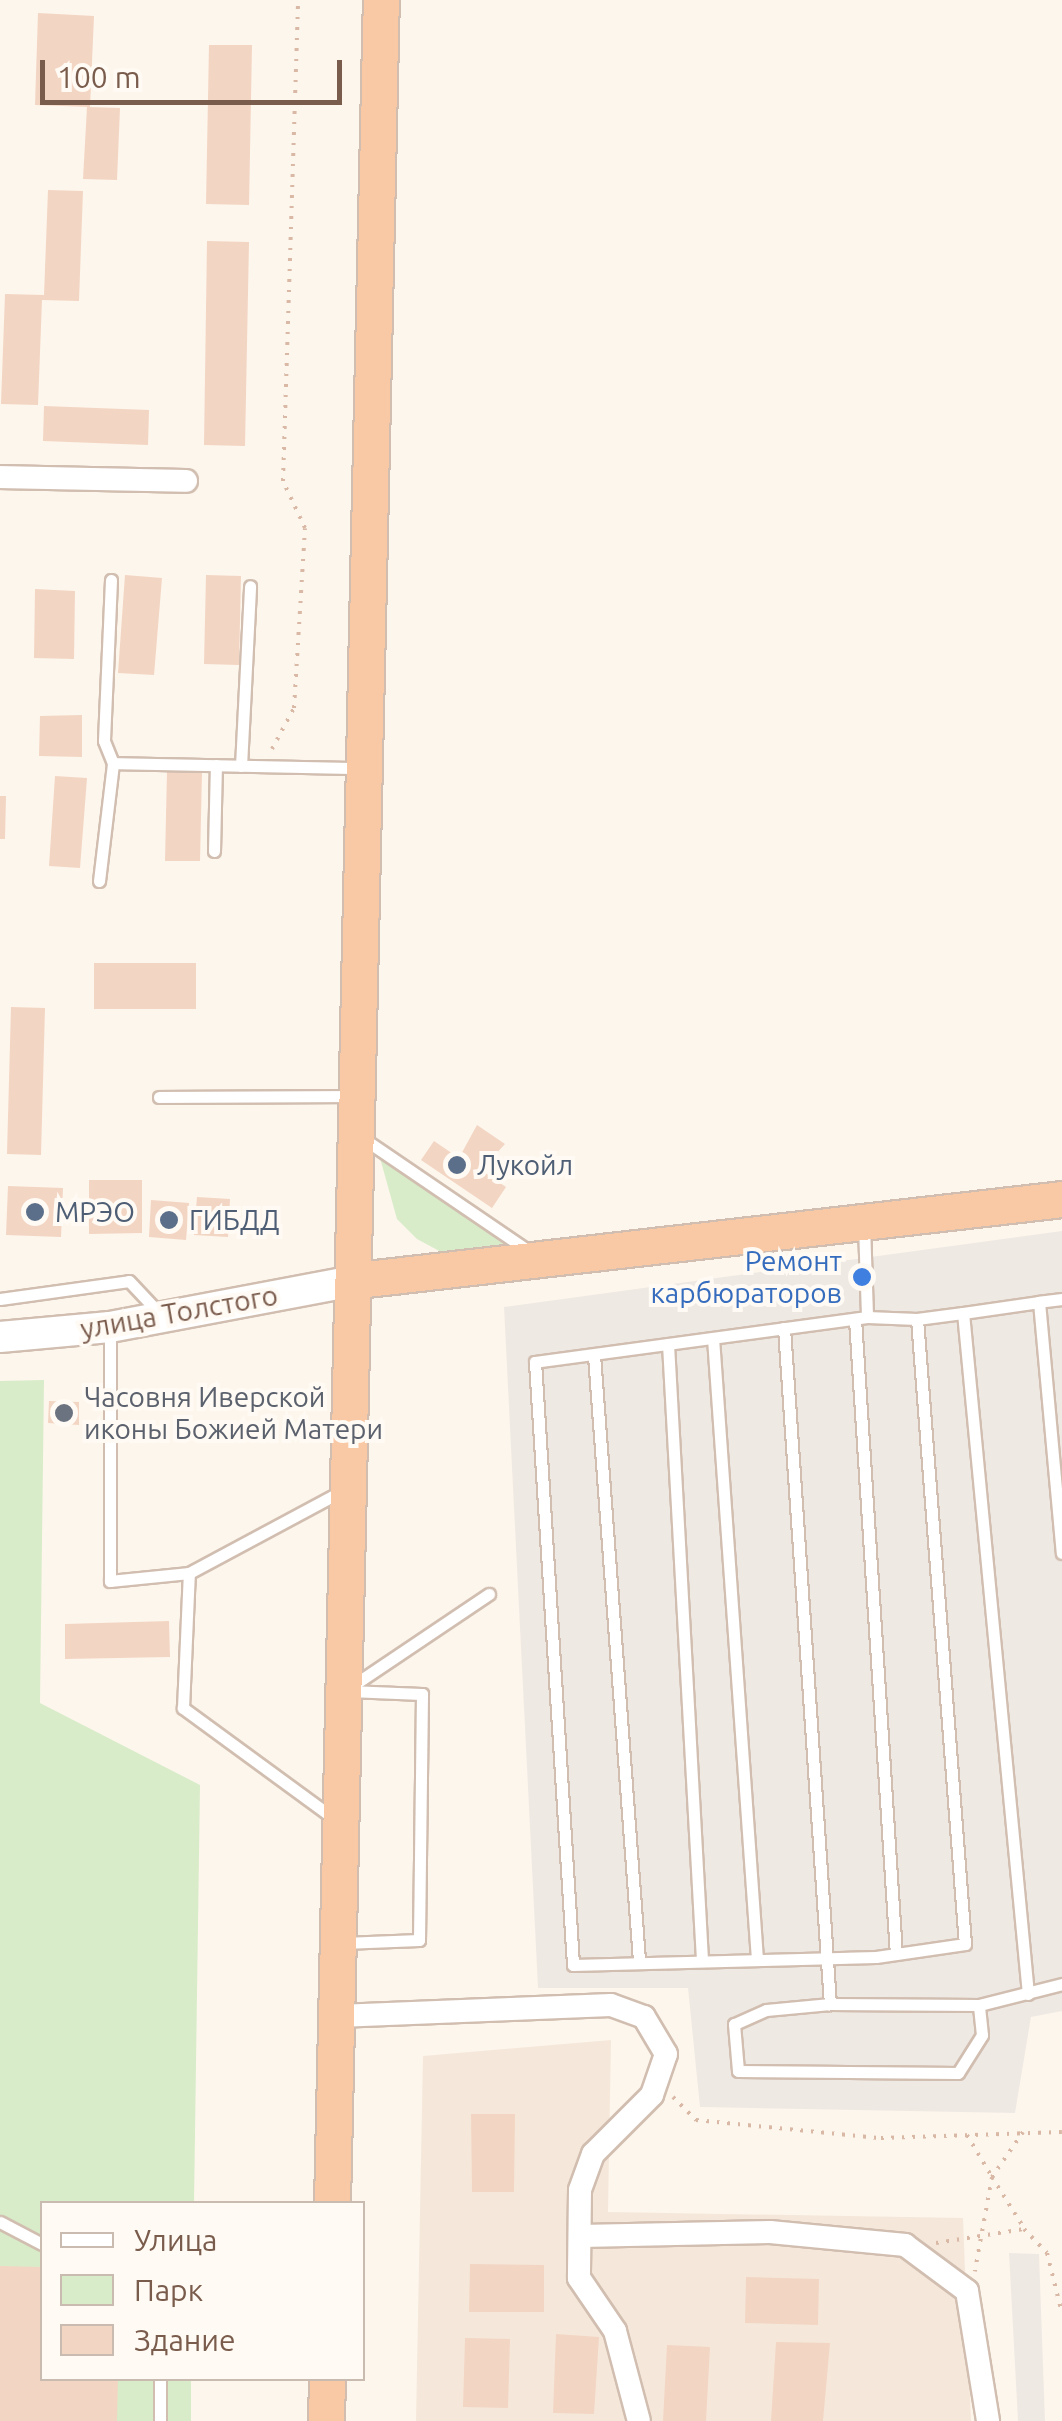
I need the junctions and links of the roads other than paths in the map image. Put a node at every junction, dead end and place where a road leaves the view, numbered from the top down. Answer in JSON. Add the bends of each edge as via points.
{"nodes":[{"id":1,"x":381,"y":0,"type":"edge"},
{"id":2,"x":0,"y":477,"type":"edge"},
{"id":3,"x":186,"y":480,"type":"dead end"},
{"id":4,"x":111,"y":580,"type":"dead end"},
{"id":5,"x":250,"y":586,"type":"dead end"},
{"id":6,"x":113,"y":763,"type":"junction"},
{"id":7,"x":216,"y":765,"type":"junction"},
{"id":8,"x":241,"y":766,"type":"junction"},
{"id":9,"x":367,"y":768,"type":"junction"},
{"id":10,"x":214,"y":851,"type":"dead end"},
{"id":11,"x":98,"y":881,"type":"dead end"},
{"id":12,"x":159,"y":1096,"type":"dead end"},
{"id":13,"x":361,"y":1096,"type":"junction"},
{"id":14,"x":360,"y":1136,"type":"junction"},
{"id":15,"x":1062,"y":1199,"type":"edge"},
{"id":16,"x":864,"y":1221,"type":"junction"},
{"id":17,"x":539,"y":1258,"type":"junction"},
{"id":18,"x":358,"y":1280,"type":"junction"},
{"id":19,"x":0,"y":1299,"type":"edge"},
{"id":20,"x":1062,"y":1299,"type":"edge"},
{"id":21,"x":1040,"y":1302,"type":"junction"},
{"id":22,"x":963,"y":1313,"type":"junction"},
{"id":23,"x":162,"y":1317,"type":"junction"},
{"id":24,"x":862,"y":1318,"type":"junction"},
{"id":25,"x":918,"y":1319,"type":"junction"},
{"id":26,"x":110,"y":1327,"type":"junction"},
{"id":27,"x":784,"y":1328,"type":"junction"},
{"id":28,"x":0,"y":1337,"type":"edge"},
{"id":29,"x":714,"y":1338,"type":"junction"},
{"id":30,"x":668,"y":1344,"type":"junction"},
{"id":31,"x":594,"y":1355,"type":"junction"},
{"id":32,"x":352,"y":1486,"type":"junction"},
{"id":33,"x":1062,"y":1553,"type":"edge"},
{"id":34,"x":189,"y":1573,"type":"junction"},
{"id":35,"x":489,"y":1594,"type":"dead end"},
{"id":36,"x":344,"y":1691,"type":"junction"},
{"id":37,"x":340,"y":1822,"type":"junction"},
{"id":38,"x":338,"y":1944,"type":"junction"},
{"id":39,"x":896,"y":1954,"type":"junction"},
{"id":40,"x":822,"y":1958,"type":"junction"},
{"id":41,"x":757,"y":1959,"type":"junction"},
{"id":42,"x":640,"y":1960,"type":"junction"},
{"id":43,"x":702,"y":1960,"type":"junction"},
{"id":44,"x":1062,"y":1984,"type":"edge"},
{"id":45,"x":1028,"y":1994,"type":"junction"},
{"id":46,"x":830,"y":2004,"type":"junction"},
{"id":47,"x":978,"y":2006,"type":"junction"},
{"id":48,"x":338,"y":2016,"type":"junction"},
{"id":49,"x":332,"y":2201,"type":"edge"},
{"id":50,"x":0,"y":2222,"type":"edge"},
{"id":51,"x":582,"y":2236,"type":"junction"},
{"id":52,"x":40,"y":2243,"type":"edge"},
{"id":53,"x":160,"y":2381,"type":"edge"},
{"id":54,"x":328,"y":2381,"type":"edge"},
{"id":55,"x":160,"y":2421,"type":"edge"},
{"id":56,"x":326,"y":2421,"type":"edge"},
{"id":57,"x":639,"y":2421,"type":"edge"},
{"id":58,"x":988,"y":2421,"type":"edge"}],
"edges":[{"from":1,"to":9,"type":"highway"},
{"from":2,"to":3,"type":"street"},
{"from":4,"to":6,"type":"lane","via":[[104,742]]},
{"from":5,"to":8,"type":"lane"},
{"from":6,"to":7,"type":"lane"},
{"from":6,"to":11,"type":"lane"},
{"from":7,"to":8,"type":"lane"},
{"from":7,"to":10,"type":"lane"},
{"from":8,"to":9,"type":"lane"},
{"from":9,"to":13,"type":"highway"},
{"from":12,"to":13,"type":"lane"},
{"from":13,"to":14,"type":"highway"},
{"from":14,"to":17,"type":"lane"},
{"from":14,"to":18,"type":"highway"},
{"from":15,"to":16,"type":"highway"},
{"from":16,"to":17,"type":"highway"},
{"from":16,"to":24,"type":"lane"},
{"from":17,"to":18,"type":"highway"},
{"from":18,"to":23,"type":"main road","name":"улица Толстого"},
{"from":18,"to":32,"type":"highway"},
{"from":19,"to":23,"type":"lane","via":[[129,1280]]},
{"from":20,"to":21,"type":"lane"},
{"from":21,"to":22,"type":"lane"},
{"from":21,"to":33,"type":"lane"},
{"from":22,"to":25,"type":"lane"},
{"from":22,"to":45,"type":"lane"},
{"from":23,"to":26,"type":"main road","name":"улица Толстого"},
{"from":24,"to":25,"type":"lane"},
{"from":24,"to":27,"type":"lane"},
{"from":24,"to":39,"type":"lane"},
{"from":25,"to":39,"type":"lane","via":[[965,1944]]},
{"from":26,"to":28,"type":"main road","name":"улица Толстого"},
{"from":26,"to":34,"type":"lane","via":[[110,1581]]},
{"from":27,"to":29,"type":"lane"},
{"from":27,"to":40,"type":"lane"},
{"from":29,"to":30,"type":"lane"},
{"from":29,"to":41,"type":"lane"},
{"from":30,"to":31,"type":"lane"},
{"from":30,"to":43,"type":"lane"},
{"from":31,"to":42,"type":"lane"},
{"from":31,"to":42,"type":"lane","via":[[535,1362],[573,1966]]},
{"from":32,"to":34,"type":"lane"},
{"from":32,"to":36,"type":"highway"},
{"from":34,"to":37,"type":"lane","via":[[183,1708]]},
{"from":35,"to":36,"type":"lane"},
{"from":36,"to":37,"type":"highway"},
{"from":36,"to":38,"type":"lane","via":[[422,1694],[419,1940]]},
{"from":37,"to":38,"type":"highway"},
{"from":38,"to":48,"type":"highway"},
{"from":39,"to":40,"type":"lane"},
{"from":40,"to":41,"type":"lane"},
{"from":40,"to":46,"type":"lane"},
{"from":41,"to":43,"type":"lane"},
{"from":42,"to":43,"type":"lane"},
{"from":44,"to":45,"type":"lane"},
{"from":45,"to":47,"type":"lane"},
{"from":46,"to":47,"type":"lane"},
{"from":46,"to":47,"type":"lane","via":[[766,2010],[734,2024],[738,2071],[958,2072],[982,2035]]},
{"from":48,"to":49,"type":"highway"},
{"from":48,"to":51,"type":"street","via":[[611,2005],[644,2017],[666,2054],[657,2082],[623,2132],[593,2154],[580,2190]]},
{"from":50,"to":52,"type":"lane"},
{"from":51,"to":57,"type":"street","via":[[579,2278],[615,2331]]},
{"from":51,"to":58,"type":"street","via":[[770,2232],[905,2245],[968,2291]]},
{"from":53,"to":55,"type":"lane"},
{"from":54,"to":56,"type":"highway"}]}
